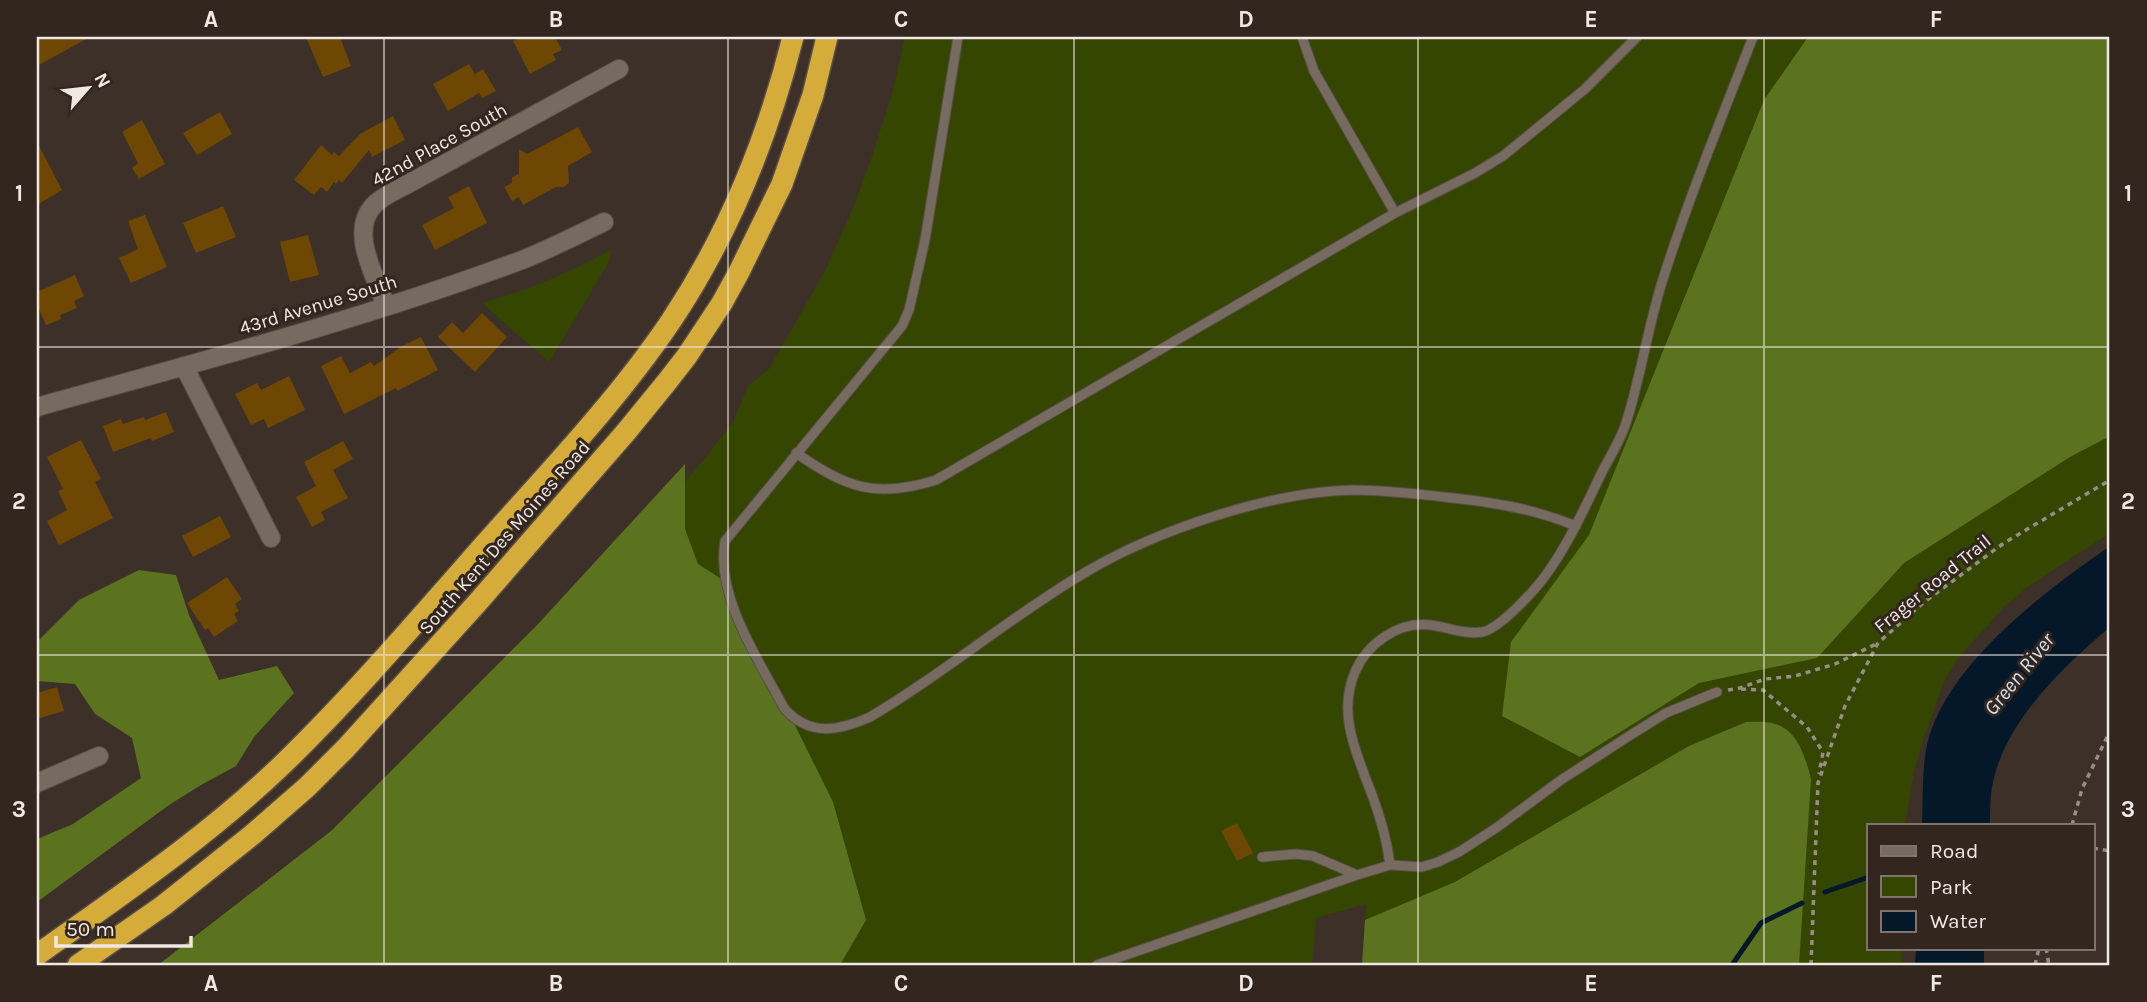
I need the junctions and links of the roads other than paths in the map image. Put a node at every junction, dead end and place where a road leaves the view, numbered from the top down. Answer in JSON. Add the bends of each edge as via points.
{"nodes":[{"id":1,"x":793,"y":37,"type":"edge"},
{"id":2,"x":827,"y":37,"type":"edge"},
{"id":3,"x":958,"y":37,"type":"edge"},
{"id":4,"x":1302,"y":37,"type":"edge"},
{"id":5,"x":1637,"y":37,"type":"edge"},
{"id":6,"x":1753,"y":37,"type":"edge"},
{"id":7,"x":619,"y":69,"type":"dead end"},
{"id":8,"x":1395,"y":213,"type":"junction"},
{"id":9,"x":604,"y":222,"type":"dead end"},
{"id":10,"x":386,"y":306,"type":"junction"},
{"id":11,"x":184,"y":366,"type":"junction"},
{"id":12,"x":37,"y":407,"type":"edge"},
{"id":13,"x":796,"y":453,"type":"junction"},
{"id":14,"x":1576,"y":526,"type":"junction"},
{"id":15,"x":271,"y":538,"type":"dead end"},
{"id":16,"x":1717,"y":692,"type":"road end"},
{"id":17,"x":99,"y":756,"type":"dead end"},
{"id":18,"x":37,"y":783,"type":"edge"},
{"id":19,"x":1262,"y":857,"type":"dead end"},
{"id":20,"x":1390,"y":865,"type":"junction"},
{"id":21,"x":1357,"y":875,"type":"junction"},
{"id":22,"x":37,"y":955,"type":"edge"},
{"id":23,"x":1108,"y":964,"type":"edge"},
{"id":24,"x":78,"y":965,"type":"edge"},
{"id":25,"x":1097,"y":965,"type":"edge"}],
"edges":[{"from":1,"to":22,"type":"highway","name":"South Kent Des Moines Road","via":[[745,186],[688,294],[635,370],[351,695],[281,766],[150,875]]},
{"from":2,"to":24,"type":"highway","name":"South Kent Des Moines Road","via":[[813,95],[782,184],[722,303],[650,403],[478,602],[307,787],[164,905]]},
{"from":3,"to":13,"type":"lane","via":[[909,310],[902,326]]},
{"from":4,"to":8,"type":"lane","via":[[1314,71]]},
{"from":5,"to":8,"type":"lane","via":[[1585,89],[1503,156]]},
{"from":6,"to":14,"type":"lane","via":[[1682,219],[1625,426]]},
{"from":7,"to":10,"type":"street","name":"42nd Place South","via":[[374,205],[363,234]]},
{"from":8,"to":13,"type":"lane","via":[[936,480],[882,491],[826,474]]},
{"from":9,"to":10,"type":"street","name":"43rd Avenue South","via":[[524,259]]},
{"from":10,"to":11,"type":"street","name":"43rd Avenue South"},
{"from":11,"to":12,"type":"street","name":"43rd Avenue South"},
{"from":11,"to":15,"type":"street"},
{"from":13,"to":14,"type":"lane","via":[[725,541],[722,555],[737,620],[784,708],[794,720],[812,727],[840,727],[870,717],[1086,572],[1131,548],[1230,511],[1311,493],[1400,491],[1543,513]]},
{"from":14,"to":20,"type":"lane","via":[[1547,574],[1494,628],[1480,633],[1413,625],[1381,639],[1360,660],[1347,715]]},
{"from":16,"to":20,"type":"lane","via":[[1657,719],[1459,852],[1422,867]]},
{"from":17,"to":18,"type":"street"},
{"from":19,"to":21,"type":"lane","via":[[1313,856]]},
{"from":20,"to":21,"type":"lane"},
{"from":21,"to":23,"type":"lane"},
{"from":23,"to":25,"type":"lane"}]}
